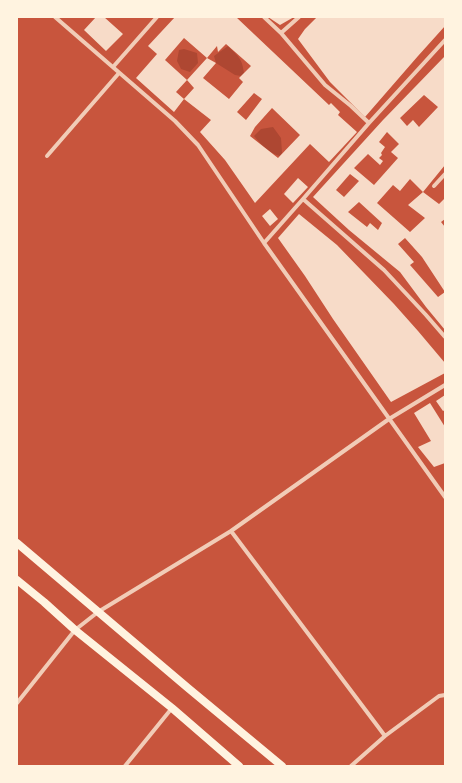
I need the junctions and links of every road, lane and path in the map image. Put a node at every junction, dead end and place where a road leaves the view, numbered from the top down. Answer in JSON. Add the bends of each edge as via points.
{"nodes":[{"id":1,"x":55,"y":17,"type":"edge"},
{"id":2,"x":157,"y":17,"type":"edge"},
{"id":3,"x":264,"y":17,"type":"edge"},
{"id":4,"x":299,"y":17,"type":"edge"},
{"id":5,"x":281,"y":33,"type":"junction"},
{"id":6,"x":445,"y":40,"type":"edge"},
{"id":7,"x":113,"y":67,"type":"junction"},
{"id":8,"x":119,"y":73,"type":"junction"},
{"id":9,"x":369,"y":123,"type":"junction"},
{"id":10,"x":47,"y":156,"type":"dead end"},
{"id":11,"x":445,"y":174,"type":"edge"},
{"id":12,"x":434,"y":186,"type":"dead end"},
{"id":13,"x":304,"y":199,"type":"junction"},
{"id":14,"x":264,"y":243,"type":"junction"},
{"id":15,"x":445,"y":337,"type":"edge"},
{"id":16,"x":445,"y":385,"type":"edge"},
{"id":17,"x":389,"y":419,"type":"junction"},
{"id":18,"x":445,"y":497,"type":"edge"},
{"id":19,"x":231,"y":531,"type":"junction"},
{"id":20,"x":17,"y":543,"type":"edge"},
{"id":21,"x":17,"y":580,"type":"edge"},
{"id":22,"x":98,"y":612,"type":"junction"},
{"id":23,"x":75,"y":630,"type":"junction"},
{"id":24,"x":445,"y":695,"type":"edge"},
{"id":25,"x":17,"y":703,"type":"edge"},
{"id":26,"x":172,"y":708,"type":"junction"},
{"id":27,"x":385,"y":736,"type":"junction"},
{"id":28,"x":125,"y":766,"type":"edge"},
{"id":29,"x":239,"y":766,"type":"edge"},
{"id":30,"x":282,"y":766,"type":"edge"},
{"id":31,"x":350,"y":766,"type":"edge"}],
"edges":[{"from":1,"to":7,"type":"street"},
{"from":2,"to":7,"type":"street"},
{"from":3,"to":5,"type":"street"},
{"from":4,"to":5,"type":"street"},
{"from":5,"to":9,"type":"street","via":[[325,84]]},
{"from":6,"to":9,"type":"street"},
{"from":7,"to":8,"type":"street"},
{"from":8,"to":10,"type":"street"},
{"from":8,"to":14,"type":"street","via":[[175,121],[198,145]]},
{"from":9,"to":13,"type":"street"},
{"from":11,"to":12,"type":"street"},
{"from":13,"to":14,"type":"street"},
{"from":13,"to":15,"type":"street","via":[[384,270]]},
{"from":14,"to":17,"type":"street"},
{"from":16,"to":17,"type":"street"},
{"from":17,"to":18,"type":"street"},
{"from":17,"to":19,"type":"street"},
{"from":19,"to":22,"type":"street"},
{"from":19,"to":27,"type":"street"},
{"from":20,"to":22,"type":"main road"},
{"from":21,"to":23,"type":"main road"},
{"from":22,"to":23,"type":"street"},
{"from":22,"to":30,"type":"main road"},
{"from":23,"to":25,"type":"street"},
{"from":23,"to":26,"type":"main road"},
{"from":24,"to":27,"type":"street","via":[[439,696]]},
{"from":26,"to":28,"type":"street"},
{"from":26,"to":29,"type":"main road"},
{"from":27,"to":31,"type":"street"}]}
